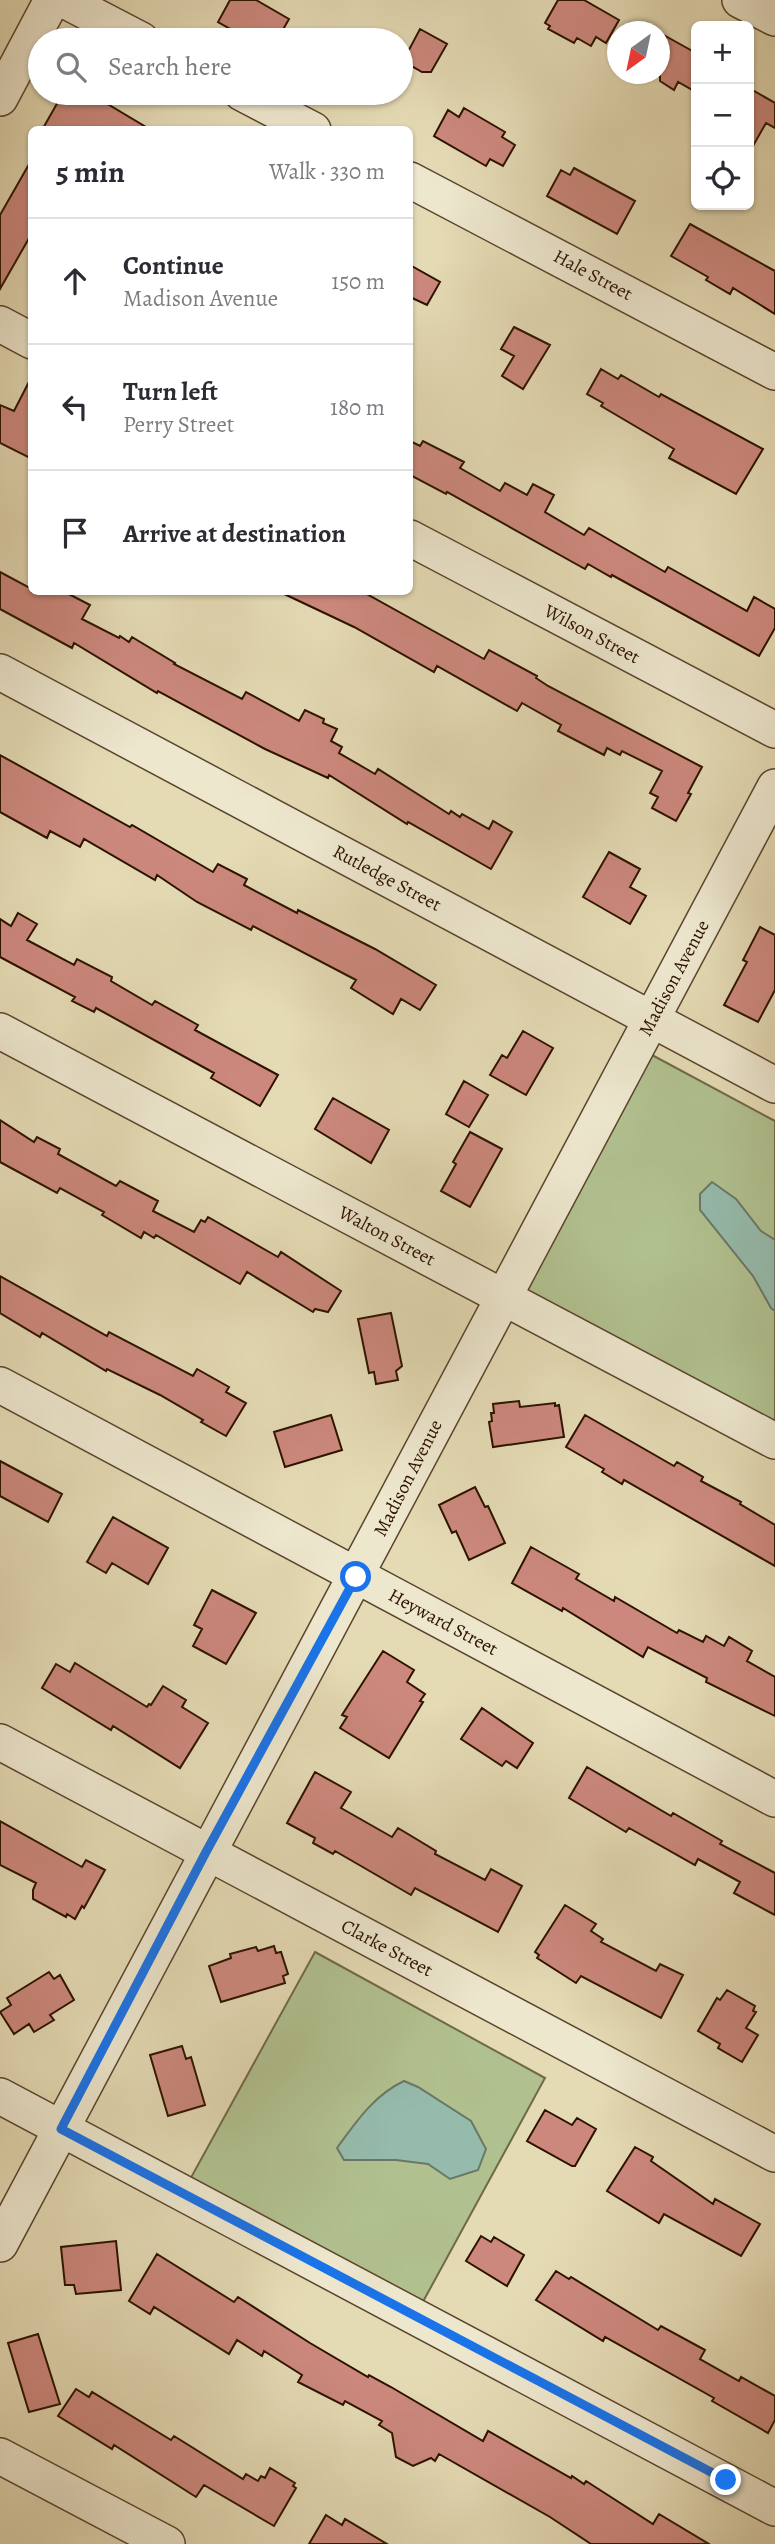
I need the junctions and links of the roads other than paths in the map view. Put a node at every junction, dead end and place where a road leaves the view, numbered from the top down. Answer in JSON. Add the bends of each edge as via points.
{"nodes":[{"id":1,"x":52,"y":0,"type":"edge"},
{"id":2,"x":64,"y":0,"type":"edge"},
{"id":3,"x":740,"y":0,"type":"edge"},
{"id":4,"x":775,"y":18,"type":"edge"},
{"id":5,"x":37,"y":28,"type":"edge"},
{"id":6,"x":118,"y":28,"type":"edge"},
{"id":7,"x":28,"y":45,"type":"edge"},
{"id":8,"x":0,"y":98,"type":"edge"},
{"id":9,"x":265,"y":105,"type":"edge"},
{"id":10,"x":305,"y":126,"type":"edge"},
{"id":11,"x":413,"y":182,"type":"edge"},
{"id":12,"x":0,"y":324,"type":"edge"},
{"id":13,"x":28,"y":339,"type":"edge"},
{"id":14,"x":775,"y":372,"type":"edge"},
{"id":15,"x":413,"y":540,"type":"edge"},
{"id":16,"x":0,"y":672,"type":"edge"},
{"id":17,"x":775,"y":730,"type":"edge"},
{"id":18,"x":775,"y":787,"type":"edge"},
{"id":19,"x":652,"y":1019,"type":"junction"},
{"id":20,"x":0,"y":1031,"type":"edge"},
{"id":21,"x":775,"y":1085,"type":"edge"},
{"id":22,"x":502,"y":1296,"type":"junction"},
{"id":23,"x":0,"y":1385,"type":"edge"},
{"id":24,"x":775,"y":1441,"type":"edge"},
{"id":25,"x":356,"y":1577,"type":"junction"},
{"id":26,"x":0,"y":1742,"type":"edge"},
{"id":27,"x":775,"y":1799,"type":"edge"},
{"id":28,"x":206,"y":1852,"type":"junction"},
{"id":29,"x":0,"y":2096,"type":"edge"},
{"id":30,"x":61,"y":2129,"type":"junction"},
{"id":31,"x":775,"y":2154,"type":"edge"},
{"id":32,"x":0,"y":2244,"type":"edge"},
{"id":33,"x":0,"y":2456,"type":"edge"},
{"id":34,"x":775,"y":2508,"type":"edge"},
{"id":35,"x":167,"y":2544,"type":"edge"}],
"edges":[{"from":1,"to":5,"type":"street"},
{"from":2,"to":6,"type":"street"},
{"from":3,"to":4,"type":"street"},
{"from":7,"to":8,"type":"street"},
{"from":9,"to":10,"type":"street"},
{"from":11,"to":14,"type":"street","name":"Hale Street"},
{"from":12,"to":13,"type":"street"},
{"from":15,"to":17,"type":"street","name":"Wilson Street"},
{"from":16,"to":19,"type":"street","name":"Rutledge Street"},
{"from":18,"to":19,"type":"street","name":"Madison Avenue"},
{"from":19,"to":21,"type":"street","name":"Rutledge Street"},
{"from":19,"to":22,"type":"street","name":"Madison Avenue"},
{"from":20,"to":22,"type":"street","name":"Walton Street"},
{"from":22,"to":24,"type":"street","name":"Walton Street"},
{"from":22,"to":25,"type":"street","name":"Madison Avenue"},
{"from":23,"to":25,"type":"street","name":"Heyward Street"},
{"from":25,"to":27,"type":"street","name":"Heyward Street"},
{"from":25,"to":28,"type":"street","name":"Madison Avenue"},
{"from":26,"to":28,"type":"street","name":"Clarke Street"},
{"from":28,"to":30,"type":"street","name":"Madison Avenue"},
{"from":28,"to":31,"type":"street","name":"Clarke Street"},
{"from":29,"to":30,"type":"street"},
{"from":30,"to":32,"type":"street","name":"Madison Avenue"},
{"from":30,"to":34,"type":"street"},
{"from":33,"to":35,"type":"street"}]}
